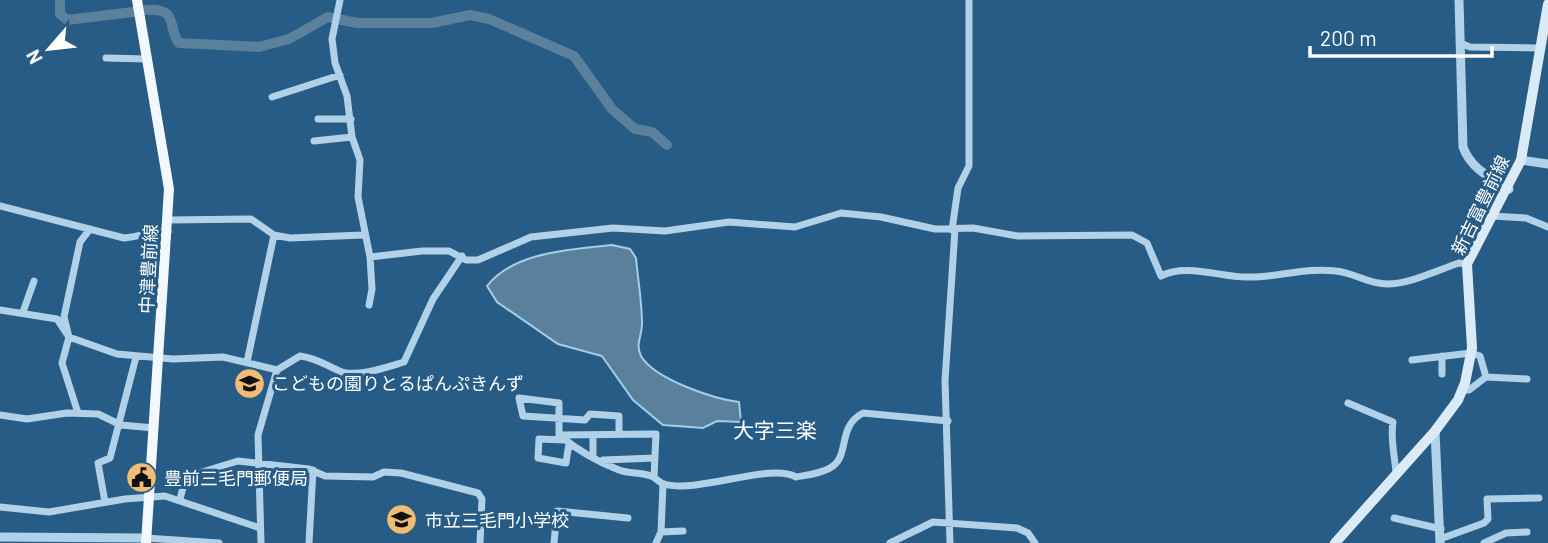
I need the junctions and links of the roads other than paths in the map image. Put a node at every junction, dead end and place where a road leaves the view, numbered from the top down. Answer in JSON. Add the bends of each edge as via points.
{"nodes":[{"id":1,"x":136,"y":0,"type":"edge"},
{"id":2,"x":340,"y":0,"type":"edge"},
{"id":3,"x":969,"y":0,"type":"edge"},
{"id":4,"x":1459,"y":0,"type":"edge"},
{"id":5,"x":1548,"y":7,"type":"edge"},
{"id":6,"x":1460,"y":43,"type":"junction"},
{"id":7,"x":1540,"y":48,"type":"junction"},
{"id":8,"x":106,"y":58,"type":"dead end"},
{"id":9,"x":147,"y":59,"type":"junction"},
{"id":10,"x":340,"y":75,"type":"junction"},
{"id":11,"x":272,"y":97,"type":"dead end"},
{"id":12,"x":318,"y":119,"type":"dead end"},
{"id":13,"x":351,"y":119,"type":"junction"},
{"id":14,"x":352,"y":137,"type":"junction"},
{"id":15,"x":314,"y":141,"type":"dead end"},
{"id":16,"x":1521,"y":160,"type":"junction"},
{"id":17,"x":1548,"y":164,"type":"edge"},
{"id":18,"x":1509,"y":189,"type":"junction"},
{"id":19,"x":0,"y":206,"type":"edge"},
{"id":20,"x":1492,"y":216,"type":"junction"},
{"id":21,"x":168,"y":226,"type":"junction"},
{"id":22,"x":1548,"y":227,"type":"edge"},
{"id":23,"x":90,"y":229,"type":"junction"},
{"id":24,"x":954,"y":230,"type":"junction"},
{"id":25,"x":274,"y":235,"type":"junction"},
{"id":26,"x":363,"y":235,"type":"junction"},
{"id":27,"x":462,"y":256,"type":"junction"},
{"id":28,"x":370,"y":257,"type":"junction"},
{"id":29,"x":1467,"y":264,"type":"junction"},
{"id":30,"x":34,"y":281,"type":"dead end"},
{"id":31,"x":369,"y":306,"type":"dead end"},
{"id":32,"x":1,"y":312,"type":"edge"},
{"id":33,"x":23,"y":312,"type":"junction"},
{"id":34,"x":69,"y":337,"type":"junction"},
{"id":35,"x":1471,"y":353,"type":"junction"},
{"id":36,"x":1442,"y":356,"type":"junction"},
{"id":37,"x":136,"y":357,"type":"junction"},
{"id":38,"x":160,"y":358,"type":"junction"},
{"id":39,"x":1412,"y":360,"type":"dead end"},
{"id":40,"x":247,"y":362,"type":"junction"},
{"id":41,"x":277,"y":370,"type":"junction"},
{"id":42,"x":1443,"y":374,"type":"dead end"},
{"id":43,"x":1486,"y":377,"type":"junction"},
{"id":44,"x":1527,"y":379,"type":"dead end"},
{"id":45,"x":1462,"y":390,"type":"junction"},
{"id":46,"x":1348,"y":403,"type":"dead end"},
{"id":47,"x":78,"y":413,"type":"junction"},
{"id":48,"x":0,"y":415,"type":"edge"},
{"id":49,"x":558,"y":419,"type":"junction"},
{"id":50,"x":948,"y":421,"type":"junction"},
{"id":51,"x":121,"y":425,"type":"junction"},
{"id":52,"x":154,"y":428,"type":"junction"},
{"id":53,"x":1435,"y":431,"type":"junction"},
{"id":54,"x":619,"y":433,"type":"junction"},
{"id":55,"x":593,"y":435,"type":"junction"},
{"id":56,"x":564,"y":439,"type":"junction"},
{"id":57,"x":593,"y":457,"type":"junction"},
{"id":58,"x":655,"y":458,"type":"junction"},
{"id":59,"x":601,"y":460,"type":"junction"},
{"id":60,"x":257,"y":464,"type":"junction"},
{"id":61,"x":313,"y":470,"type":"junction"},
{"id":62,"x":1396,"y":475,"type":"junction"},
{"id":63,"x":654,"y":477,"type":"junction"},
{"id":64,"x":663,"y":484,"type":"junction"},
{"id":65,"x":150,"y":498,"type":"junction"},
{"id":66,"x":1539,"y":498,"type":"dead end"},
{"id":67,"x":180,"y":499,"type":"junction"},
{"id":68,"x":105,"y":502,"type":"junction"},
{"id":69,"x":0,"y":507,"type":"edge"},
{"id":70,"x":628,"y":518,"type":"dead end"},
{"id":71,"x":1394,"y":518,"type":"dead end"},
{"id":72,"x":948,"y":523,"type":"junction"},
{"id":73,"x":260,"y":528,"type":"junction"},
{"id":74,"x":683,"y":531,"type":"dead end"},
{"id":75,"x":661,"y":532,"type":"junction"},
{"id":76,"x":1527,"y":532,"type":"dead end"},
{"id":77,"x":0,"y":537,"type":"edge"},
{"id":78,"x":1441,"y":537,"type":"edge"},
{"id":79,"x":56,"y":540,"type":"edge"},
{"id":80,"x":146,"y":541,"type":"edge"},
{"id":81,"x":219,"y":543,"type":"edge"},
{"id":82,"x":261,"y":543,"type":"edge"},
{"id":83,"x":309,"y":543,"type":"edge"},
{"id":84,"x":480,"y":543,"type":"edge"},
{"id":85,"x":554,"y":543,"type":"edge"},
{"id":86,"x":656,"y":543,"type":"edge"},
{"id":87,"x":890,"y":543,"type":"edge"},
{"id":88,"x":950,"y":543,"type":"edge"},
{"id":89,"x":1035,"y":543,"type":"edge"},
{"id":90,"x":1335,"y":543,"type":"edge"},
{"id":91,"x":1484,"y":543,"type":"edge"}],
"edges":[{"from":1,"to":9,"type":"main road","name":"中津豊前線"},
{"from":2,"to":10,"type":"street","via":[[332,39]]},
{"from":3,"to":24,"type":"street","via":[[969,166],[958,188]]},
{"from":4,"to":6,"type":"street"},
{"from":5,"to":7,"type":"main road","name":"新吉富豊前線"},
{"from":6,"to":7,"type":"street"},
{"from":6,"to":18,"type":"street","via":[[1463,147],[1480,172]]},
{"from":7,"to":16,"type":"main road","name":"新吉富豊前線"},
{"from":8,"to":9,"type":"street"},
{"from":9,"to":21,"type":"main road","name":"中津豊前線","via":[[169,179]]},
{"from":10,"to":11,"type":"street"},
{"from":10,"to":13,"type":"street"},
{"from":12,"to":13,"type":"street"},
{"from":13,"to":14,"type":"street"},
{"from":14,"to":15,"type":"street"},
{"from":14,"to":26,"type":"street","via":[[360,160]]},
{"from":16,"to":17,"type":"street"},
{"from":16,"to":18,"type":"main road","name":"新吉富豊前線"},
{"from":18,"to":20,"type":"main road","name":"新吉富豊前線"},
{"from":19,"to":23,"type":"street"},
{"from":20,"to":22,"type":"street","via":[[1527,218]]},
{"from":20,"to":29,"type":"main road","name":"新吉富豊前線"},
{"from":21,"to":23,"type":"street","via":[[135,238]]},
{"from":21,"to":25,"type":"street","via":[[244,218]]},
{"from":21,"to":38,"type":"main road","name":"中津豊前線"},
{"from":23,"to":34,"type":"street","via":[[80,242],[71,274],[64,317]]},
{"from":24,"to":27,"type":"street","via":[[841,213],[795,227],[729,222],[665,232],[613,229],[531,237],[486,258]]},
{"from":24,"to":29,"type":"street","via":[[973,228],[1018,236],[1132,235],[1147,243],[1161,276],[1189,272],[1268,277],[1312,269],[1336,271],[1370,284],[1392,284]]},
{"from":24,"to":50,"type":"street","via":[[945,380]]},
{"from":25,"to":26,"type":"street","via":[[302,239]]},
{"from":25,"to":40,"type":"street"},
{"from":26,"to":28,"type":"street"},
{"from":27,"to":28,"type":"street","via":[[422,251]]},
{"from":27,"to":41,"type":"street","via":[[433,299],[404,362],[355,373],[300,356]]},
{"from":28,"to":31,"type":"street"},
{"from":29,"to":35,"type":"main road","name":"新吉富豊前線"},
{"from":30,"to":33,"type":"street"},
{"from":32,"to":33,"type":"street"},
{"from":33,"to":34,"type":"street","via":[[57,319]]},
{"from":34,"to":37,"type":"street"},
{"from":34,"to":47,"type":"street","via":[[62,363]]},
{"from":35,"to":36,"type":"street"},
{"from":35,"to":43,"type":"street","via":[[1480,356]]},
{"from":35,"to":45,"type":"main road","name":"新吉富豊前線"},
{"from":36,"to":39,"type":"street"},
{"from":36,"to":42,"type":"street"},
{"from":37,"to":38,"type":"street"},
{"from":37,"to":51,"type":"street"},
{"from":38,"to":40,"type":"street","via":[[223,357]]},
{"from":38,"to":52,"type":"main road","name":"中津豊前線"},
{"from":40,"to":41,"type":"street"},
{"from":41,"to":60,"type":"street","via":[[261,419]]},
{"from":43,"to":44,"type":"street"},
{"from":43,"to":45,"type":"street"},
{"from":45,"to":53,"type":"main road","name":"新吉富豊前線"},
{"from":46,"to":62,"type":"street","via":[[1393,422],[1390,439]]},
{"from":47,"to":48,"type":"street","via":[[45,418]]},
{"from":47,"to":51,"type":"street","via":[[98,414]]},
{"from":49,"to":49,"type":"street","via":[[523,416],[519,398],[559,402]]},
{"from":49,"to":54,"type":"street","via":[[619,416]]},
{"from":49,"to":56,"type":"street"},
{"from":50,"to":64,"type":"street","via":[[863,413],[847,426],[840,456],[828,469],[796,477],[790,473]]},
{"from":50,"to":72,"type":"street"},
{"from":51,"to":52,"type":"street"},
{"from":51,"to":68,"type":"street","via":[[110,458],[98,463]]},
{"from":52,"to":65,"type":"main road","name":"中津豊前線"},
{"from":53,"to":62,"type":"main road","name":"新吉富豊前線"},
{"from":53,"to":78,"type":"street"},
{"from":54,"to":55,"type":"street"},
{"from":54,"to":58,"type":"street","via":[[656,434]]},
{"from":55,"to":56,"type":"street"},
{"from":55,"to":57,"type":"street"},
{"from":56,"to":56,"type":"street","via":[[539,439],[538,458],[566,463]]},
{"from":56,"to":57,"type":"street"},
{"from":57,"to":59,"type":"street"},
{"from":58,"to":59,"type":"street"},
{"from":58,"to":63,"type":"street"},
{"from":59,"to":63,"type":"street","via":[[621,471]]},
{"from":60,"to":61,"type":"street"},
{"from":60,"to":67,"type":"street","via":[[238,461],[189,476]]},
{"from":60,"to":73,"type":"street"},
{"from":61,"to":83,"type":"street"},
{"from":61,"to":84,"type":"street","via":[[325,476],[401,473],[478,493],[482,499]]},
{"from":62,"to":90,"type":"main road","name":"新吉富豊前線"},
{"from":63,"to":64,"type":"street"},
{"from":64,"to":75,"type":"street"},
{"from":65,"to":67,"type":"street"},
{"from":65,"to":68,"type":"street"},
{"from":65,"to":80,"type":"main road","name":"中津豊前線"},
{"from":66,"to":78,"type":"street","via":[[1486,499],[1488,519],[1484,523]]},
{"from":67,"to":73,"type":"street"},
{"from":68,"to":69,"type":"street","via":[[49,512]]},
{"from":70,"to":85,"type":"street","via":[[557,510]]},
{"from":71,"to":78,"type":"street"},
{"from":72,"to":87,"type":"street","via":[[925,525]]},
{"from":72,"to":88,"type":"street"},
{"from":72,"to":89,"type":"street","via":[[1017,528]]},
{"from":73,"to":82,"type":"street"},
{"from":74,"to":75,"type":"street"},
{"from":75,"to":86,"type":"street"},
{"from":76,"to":91,"type":"street","via":[[1506,533]]},
{"from":77,"to":79,"type":"street"},
{"from":79,"to":80,"type":"street"},
{"from":80,"to":81,"type":"street"}]}
